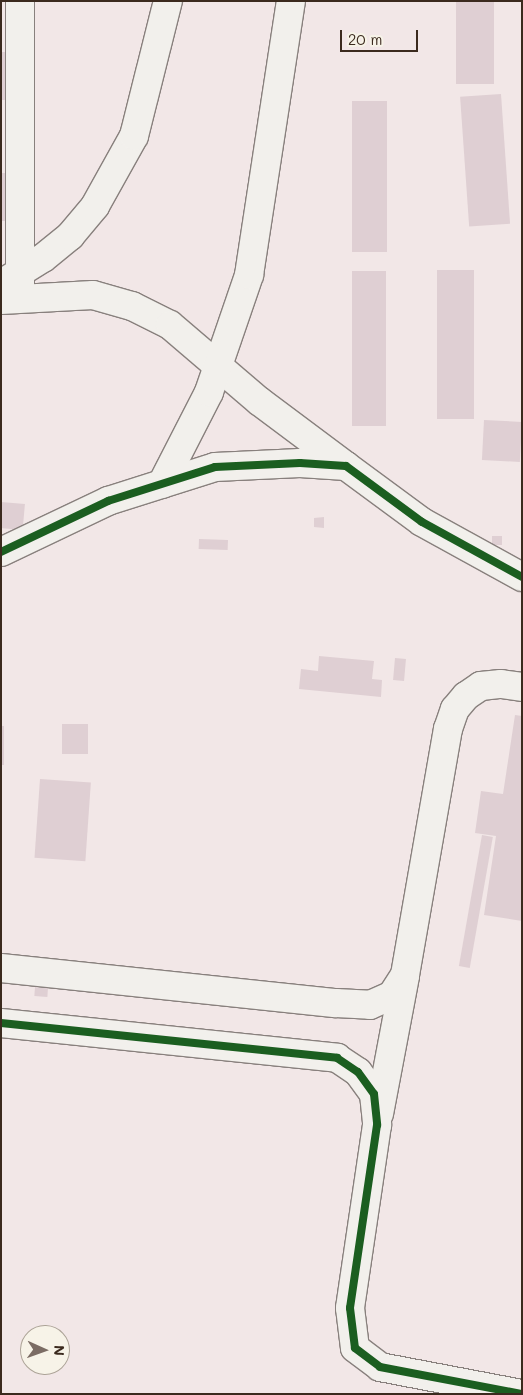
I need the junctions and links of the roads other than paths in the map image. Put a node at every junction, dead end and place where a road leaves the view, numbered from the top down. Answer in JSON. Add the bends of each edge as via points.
{"nodes":[{"id":1,"x":20,"y":1,"type":"edge"},
{"id":2,"x":168,"y":1,"type":"edge"},
{"id":3,"x":292,"y":1,"type":"edge"},
{"id":4,"x":11,"y":288,"type":"edge"},
{"id":5,"x":217,"y":366,"type":"junction"},
{"id":6,"x":346,"y":466,"type":"junction"},
{"id":7,"x":162,"y":484,"type":"junction"},
{"id":8,"x":1,"y":552,"type":"edge"},
{"id":9,"x":522,"y":577,"type":"edge"},
{"id":10,"x":522,"y":688,"type":"edge"},
{"id":11,"x":1,"y":968,"type":"edge"},
{"id":12,"x":405,"y":975,"type":"junction"},
{"id":13,"x":1,"y":1023,"type":"edge"},
{"id":14,"x":377,"y":1125,"type":"junction"},
{"id":15,"x":522,"y":1394,"type":"edge"}],
"edges":[{"from":1,"to":4,"type":"street"},
{"from":2,"to":4,"type":"street","via":[[134,136],[95,206],[70,236]]},
{"from":3,"to":5,"type":"street","via":[[248,275]]},
{"from":4,"to":5,"type":"street","via":[[93,295],[132,306],[170,325]]},
{"from":5,"to":6,"type":"street"},
{"from":5,"to":7,"type":"street","via":[[209,392]]},
{"from":6,"to":7,"type":"street","via":[[300,463],[216,466]]},
{"from":6,"to":9,"type":"street","via":[[422,522]]},
{"from":7,"to":8,"type":"street","via":[[108,502]]},
{"from":10,"to":12,"type":"street","via":[[501,684],[481,686],[454,709]]},
{"from":11,"to":12,"type":"street","via":[[370,1005],[392,995]]},
{"from":12,"to":14,"type":"street"},
{"from":13,"to":14,"type":"street","via":[[337,1058],[358,1072],[374,1094]]},
{"from":14,"to":15,"type":"street","via":[[350,1308],[355,1348],[380,1367]]}]}
